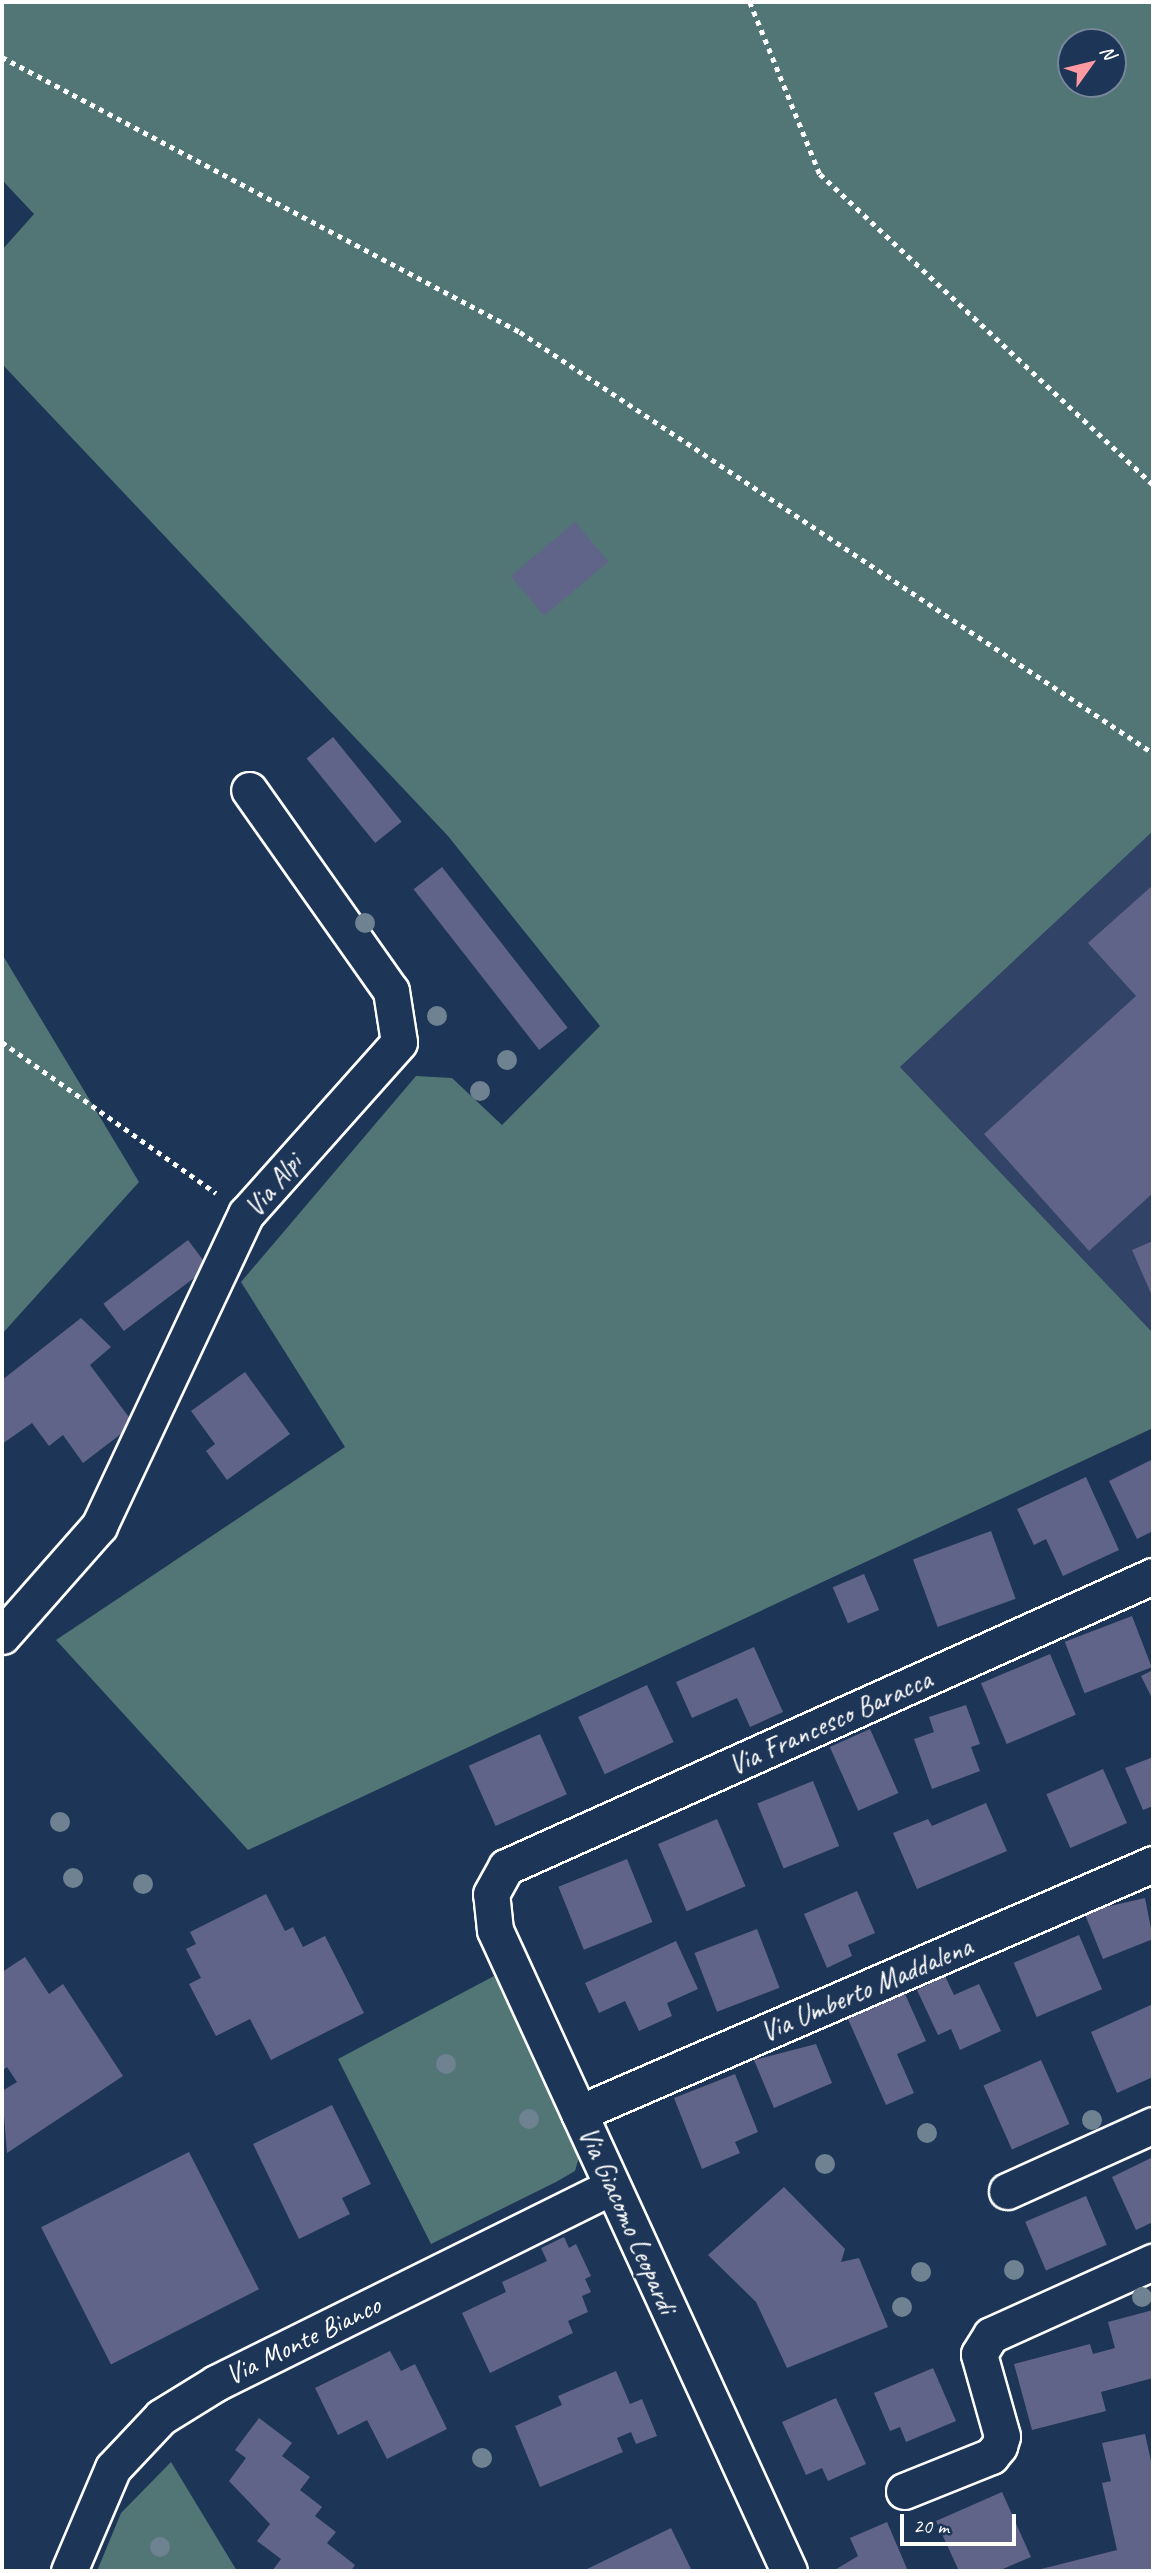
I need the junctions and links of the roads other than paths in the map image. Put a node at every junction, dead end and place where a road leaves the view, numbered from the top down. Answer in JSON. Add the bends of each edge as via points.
{"nodes":[{"id":1,"x":249,"y":790,"type":"dead end"},
{"id":2,"x":1153,"y":1576,"type":"edge"},
{"id":3,"x":2,"y":1636,"type":"edge"},
{"id":4,"x":1153,"y":1864,"type":"edge"},
{"id":5,"x":506,"y":1867,"type":"joint"},
{"id":6,"x":579,"y":2113,"type":"junction"},
{"id":7,"x":1153,"y":2125,"type":"edge"},
{"id":8,"x":611,"y":2187,"type":"junction"},
{"id":9,"x":1007,"y":2191,"type":"dead end"},
{"id":10,"x":1153,"y":2262,"type":"edge"},
{"id":11,"x":904,"y":2491,"type":"dead end"},
{"id":12,"x":69,"y":2571,"type":"edge"},
{"id":13,"x":789,"y":2571,"type":"edge"}],
"edges":[{"from":1,"to":3,"type":"street","name":"Via Alpi","via":[[391,991],[400,1018],[399,1042],[246,1214],[99,1527]]},
{"from":2,"to":5,"type":"street","name":"Via Francesco Baracca"},
{"from":4,"to":6,"type":"street","name":"Via Umberto Maddalena"},
{"from":5,"to":6,"type":"street","name":"Via Giacomo Leopardi","via":[[491,1894],[495,1930]]},
{"from":6,"to":8,"type":"street","name":"Via Giacomo Leopardi"},
{"from":7,"to":9,"type":"street"},
{"from":8,"to":12,"type":"street","name":"Via Monte Bianco","via":[[216,2383],[161,2417],[113,2468]]},
{"from":8,"to":13,"type":"street","name":"Via Giacomo Leopardi"},
{"from":10,"to":11,"type":"street","via":[[991,2335],[979,2354],[1002,2436],[999,2446],[991,2456]]}]}
